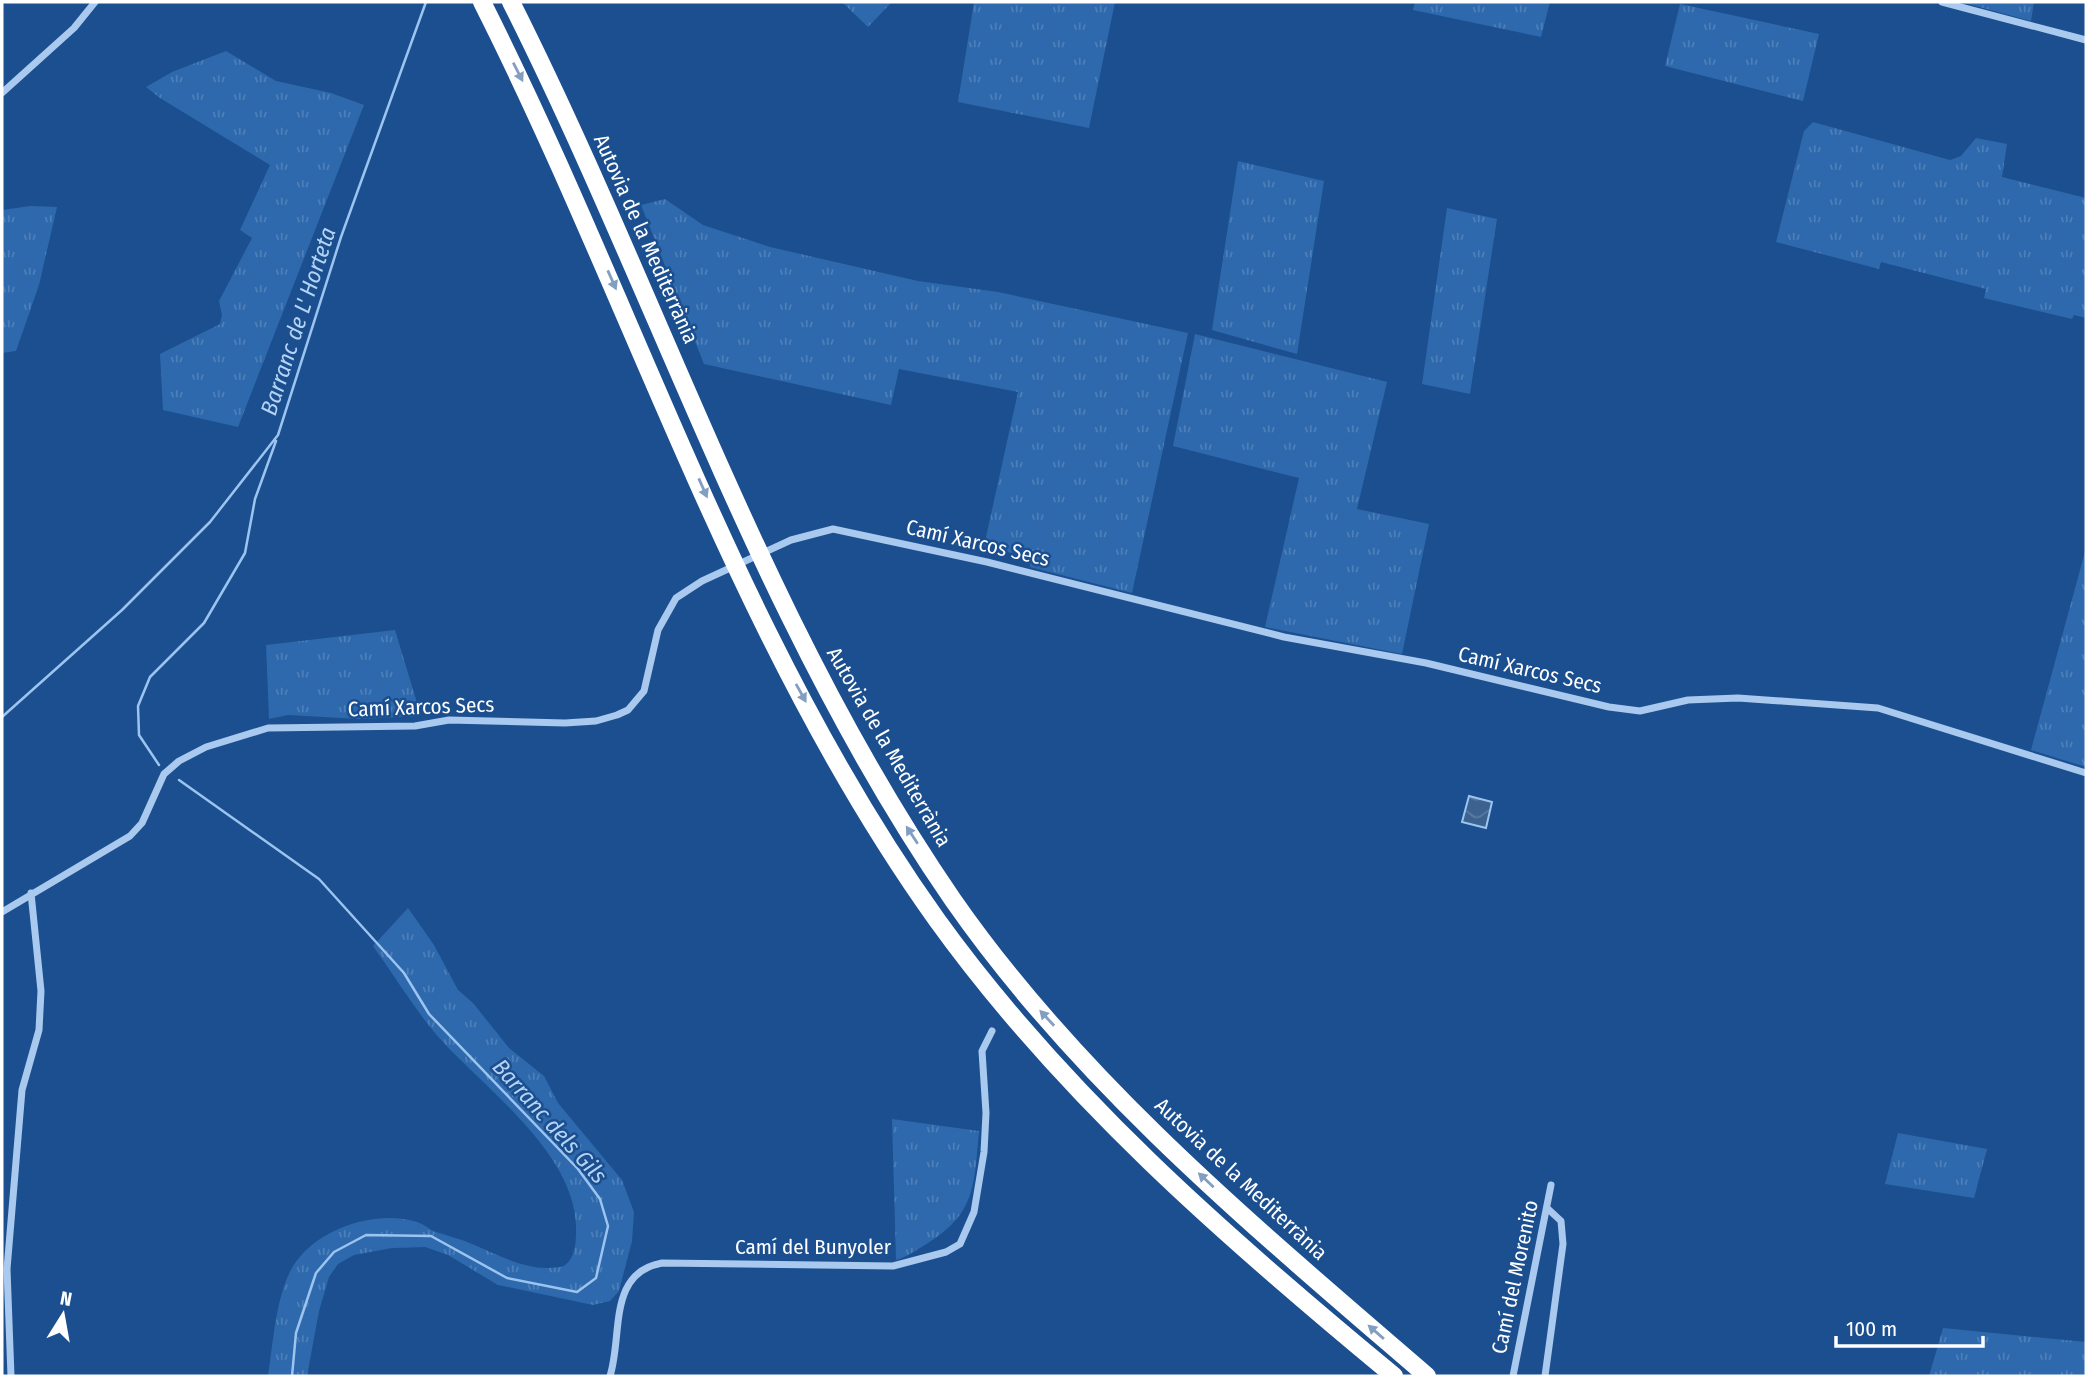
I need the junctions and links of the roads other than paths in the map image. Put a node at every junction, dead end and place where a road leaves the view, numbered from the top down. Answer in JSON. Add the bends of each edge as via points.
{"nodes":[{"id":1,"x":95,"y":2,"type":"edge"},
{"id":2,"x":511,"y":2,"type":"edge"},
{"id":3,"x":1942,"y":2,"type":"edge"},
{"id":4,"x":485,"y":7,"type":"edge"},
{"id":5,"x":2086,"y":40,"type":"edge"},
{"id":6,"x":2,"y":93,"type":"edge"},
{"id":7,"x":2086,"y":773,"type":"edge"},
{"id":8,"x":31,"y":893,"type":"junction"},
{"id":9,"x":2,"y":912,"type":"edge"},
{"id":10,"x":992,"y":1031,"type":"dead end"},
{"id":11,"x":1551,"y":1185,"type":"dead end"},
{"id":12,"x":1546,"y":1208,"type":"junction"},
{"id":13,"x":11,"y":1376,"type":"edge"},
{"id":14,"x":610,"y":1376,"type":"edge"},
{"id":15,"x":1394,"y":1376,"type":"edge"},
{"id":16,"x":1427,"y":1376,"type":"edge"},
{"id":17,"x":1513,"y":1376,"type":"edge"},
{"id":18,"x":1545,"y":1376,"type":"edge"}],
"edges":[{"from":1,"to":6,"type":"street","via":[[74,28]]},
{"from":16,"to":2,"type":"highway","name":"Autovia de la Mediterrània","one_way":true,"via":[[1289,1257],[1150,1127],[1037,1007],[954,901],[880,784],[809,656]]},
{"from":3,"to":5,"type":"street"},
{"from":4,"to":15,"type":"highway","one_way":true,"via":[[532,100],[732,555],[791,676],[861,804],[930,908],[1020,1024],[1133,1147],[1277,1280]]},
{"from":7,"to":8,"type":"street","name":"Camí Xarcos Secs","via":[[1878,708],[1738,698],[1625,710],[1426,663],[1296,639],[833,529],[791,540],[702,581],[677,598],[658,630],[644,691],[628,710],[596,721],[449,720],[378,727],[268,727],[179,761],[164,774],[142,823],[130,836]]},
{"from":8,"to":9,"type":"street","name":"Camí Xarcos Secs"},
{"from":8,"to":13,"type":"street","via":[[41,991],[39,1030],[22,1090],[7,1269]]},
{"from":10,"to":14,"type":"street","name":"Camí del Bunyoler","via":[[982,1051],[984,1152],[974,1212],[960,1244],[893,1266],[647,1266],[624,1290]]},
{"from":11,"to":12,"type":"street","name":"Camí del Morenito"},
{"from":12,"to":17,"type":"street","name":"Camí del Morenito"},
{"from":12,"to":18,"type":"street","via":[[1560,1221],[1563,1244]]}]}
